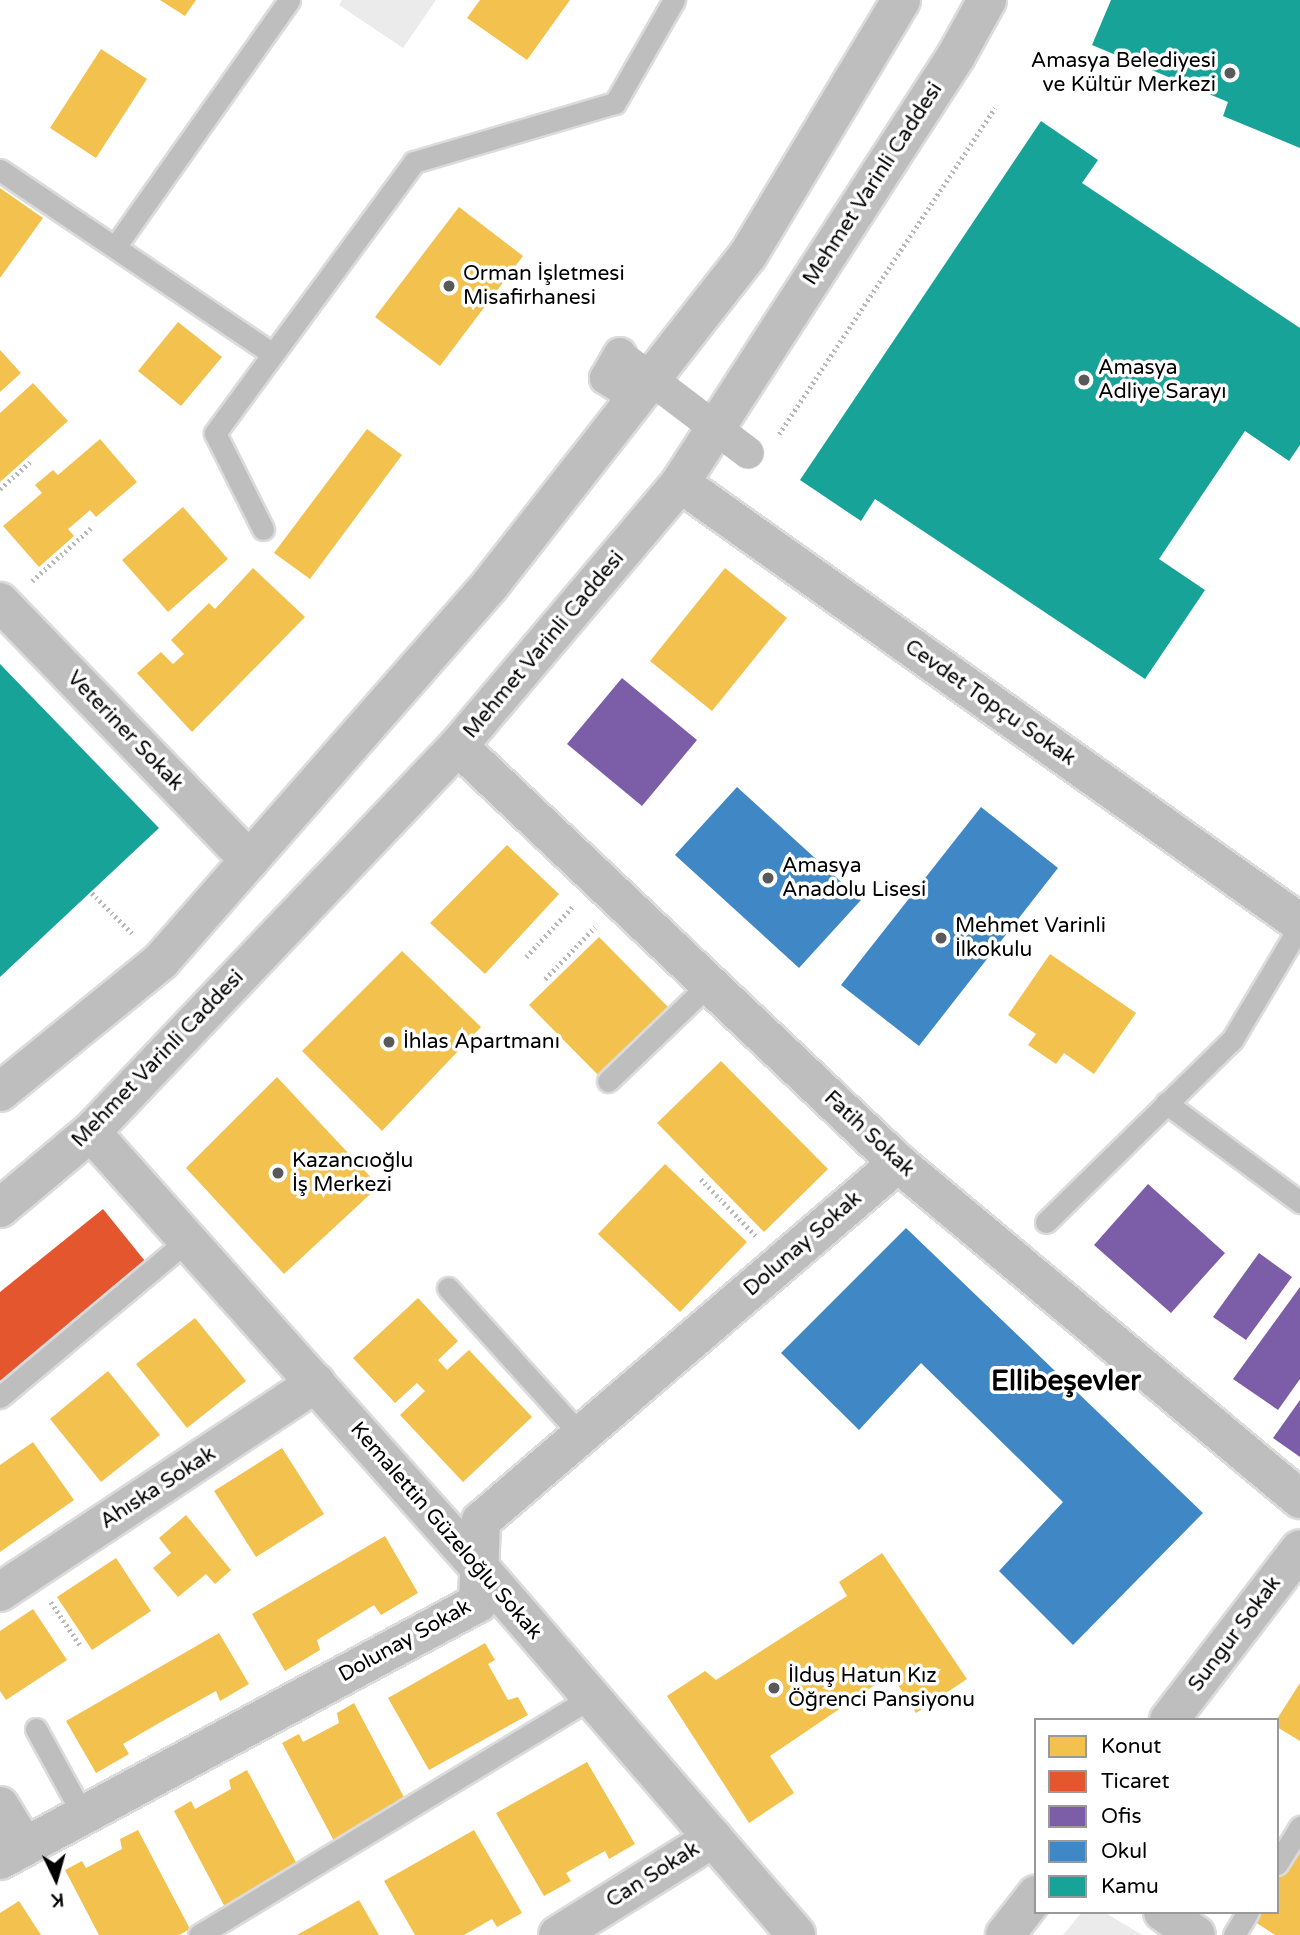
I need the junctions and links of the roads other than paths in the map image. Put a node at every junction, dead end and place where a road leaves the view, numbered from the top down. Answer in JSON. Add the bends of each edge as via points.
{"nodes":[{"id":1,"x":289,"y":0,"type":"edge"},
{"id":2,"x":674,"y":0,"type":"edge"},
{"id":3,"x":901,"y":0,"type":"edge"},
{"id":4,"x":987,"y":0,"type":"edge"},
{"id":5,"x":0,"y":170,"type":"edge"},
{"id":6,"x":115,"y":247,"type":"junction"},
{"id":7,"x":273,"y":354,"type":"junction"},
{"id":8,"x":637,"y":397,"type":"junction"},
{"id":9,"x":760,"y":449,"type":"road end"},
{"id":10,"x":680,"y":484,"type":"junction"},
{"id":11,"x":263,"y":529,"type":"dead end"},
{"id":12,"x":2,"y":604,"type":"edge"},
{"id":13,"x":458,"y":746,"type":"junction"},
{"id":14,"x":249,"y":860,"type":"junction"},
{"id":15,"x":1300,"y":925,"type":"edge"},
{"id":16,"x":709,"y":984,"type":"junction"},
{"id":17,"x":608,"y":1081,"type":"dead end"},
{"id":18,"x":0,"y":1092,"type":"edge"},
{"id":19,"x":1166,"y":1103,"type":"junction"},
{"id":20,"x":90,"y":1132,"type":"junction"},
{"id":21,"x":898,"y":1163,"type":"junction"},
{"id":22,"x":1300,"y":1202,"type":"edge"},
{"id":23,"x":0,"y":1208,"type":"edge"},
{"id":24,"x":1046,"y":1222,"type":"dead end"},
{"id":25,"x":188,"y":1240,"type":"junction"},
{"id":26,"x":448,"y":1288,"type":"dead end"},
{"id":27,"x":316,"y":1383,"type":"junction"},
{"id":28,"x":0,"y":1397,"type":"edge"},
{"id":29,"x":581,"y":1435,"type":"junction"},
{"id":30,"x":1300,"y":1499,"type":"edge"},
{"id":31,"x":1300,"y":1549,"type":"edge"},
{"id":32,"x":478,"y":1566,"type":"junction"},
{"id":33,"x":15,"y":1582,"type":"edge"},
{"id":34,"x":592,"y":1698,"type":"junction"},
{"id":35,"x":1171,"y":1718,"type":"edge"},
{"id":36,"x":36,"y":1728,"type":"dead end"},
{"id":37,"x":0,"y":1806,"type":"edge"},
{"id":38,"x":83,"y":1815,"type":"junction"},
{"id":39,"x":1300,"y":1826,"type":"edge"},
{"id":40,"x":713,"y":1838,"type":"junction"},
{"id":41,"x":12,"y":1853,"type":"edge"},
{"id":42,"x":1279,"y":1861,"type":"edge"},
{"id":43,"x":1034,"y":1898,"type":"edge"},
{"id":44,"x":1166,"y":1914,"type":"edge"},
{"id":45,"x":1247,"y":1914,"type":"edge"},
{"id":46,"x":199,"y":1935,"type":"edge"},
{"id":47,"x":558,"y":1935,"type":"edge"},
{"id":48,"x":796,"y":1935,"type":"edge"},
{"id":49,"x":1005,"y":1935,"type":"edge"},
{"id":50,"x":1196,"y":1935,"type":"edge"},
{"id":51,"x":1234,"y":1935,"type":"edge"}],
"edges":[{"from":1,"to":6,"type":"lane"},
{"from":2,"to":7,"type":"lane","via":[[615,103],[414,162]]},
{"from":3,"to":8,"type":"street","via":[[748,255]]},
{"from":4,"to":10,"type":"street","name":"Mehmet Varinli Caddesi","via":[[957,56]]},
{"from":5,"to":6,"type":"lane"},
{"from":6,"to":7,"type":"lane"},
{"from":7,"to":11,"type":"lane","via":[[215,433]]},
{"from":8,"to":9,"type":"street","bridge":true,"via":[[606,377],[624,357]]},
{"from":8,"to":14,"type":"street","via":[[490,585]]},
{"from":10,"to":13,"type":"street","name":"Mehmet Varinli Caddesi"},
{"from":10,"to":15,"type":"street","name":"Cevdet Topçu Sokak"},
{"from":12,"to":14,"type":"street","name":"Veteriner Sokak"},
{"from":13,"to":16,"type":"street","name":"Fatih Sokak"},
{"from":13,"to":20,"type":"street","name":"Mehmet Varinli Caddesi"},
{"from":14,"to":18,"type":"street","via":[[161,961]]},
{"from":15,"to":19,"type":"lane","via":[[1231,1040]]},
{"from":16,"to":17,"type":"lane"},
{"from":16,"to":21,"type":"street","name":"Fatih Sokak"},
{"from":19,"to":22,"type":"lane"},
{"from":19,"to":24,"type":"lane"},
{"from":20,"to":23,"type":"street","name":"Mehmet Varinli Caddesi"},
{"from":20,"to":25,"type":"street","name":"Kemalettin Güzeloğlu Sokak"},
{"from":21,"to":29,"type":"street","name":"Dolunay Sokak"},
{"from":21,"to":30,"type":"street","name":"Fatih Sokak"},
{"from":25,"to":27,"type":"street","name":"Kemalettin Güzeloğlu Sokak"},
{"from":25,"to":28,"type":"lane"},
{"from":26,"to":29,"type":"lane"},
{"from":27,"to":32,"type":"street","name":"Kemalettin Güzeloğlu Sokak"},
{"from":27,"to":33,"type":"street","name":"Ahıska Sokak"},
{"from":29,"to":32,"type":"street","name":"Dolunay Sokak","via":[[481,1521]]},
{"from":31,"to":35,"type":"street","name":"Sungur Sokak"},
{"from":32,"to":34,"type":"street","name":"Kemalettin Güzeloğlu Sokak"},
{"from":32,"to":38,"type":"street","name":"Dolunay Sokak","via":[[478,1603]]},
{"from":34,"to":40,"type":"street","name":"Kemalettin Güzeloğlu Sokak"},
{"from":34,"to":46,"type":"lane"},
{"from":36,"to":38,"type":"lane"},
{"from":37,"to":41,"type":"street"},
{"from":38,"to":41,"type":"street","name":"Dolunay Sokak"},
{"from":39,"to":42,"type":"lane"},
{"from":40,"to":47,"type":"street","name":"Can Sokak"},
{"from":40,"to":48,"type":"street","name":"Kemalettin Güzeloğlu Sokak"},
{"from":43,"to":49,"type":"street"},
{"from":44,"to":50,"type":"street"},
{"from":45,"to":51,"type":"lane"}]}
